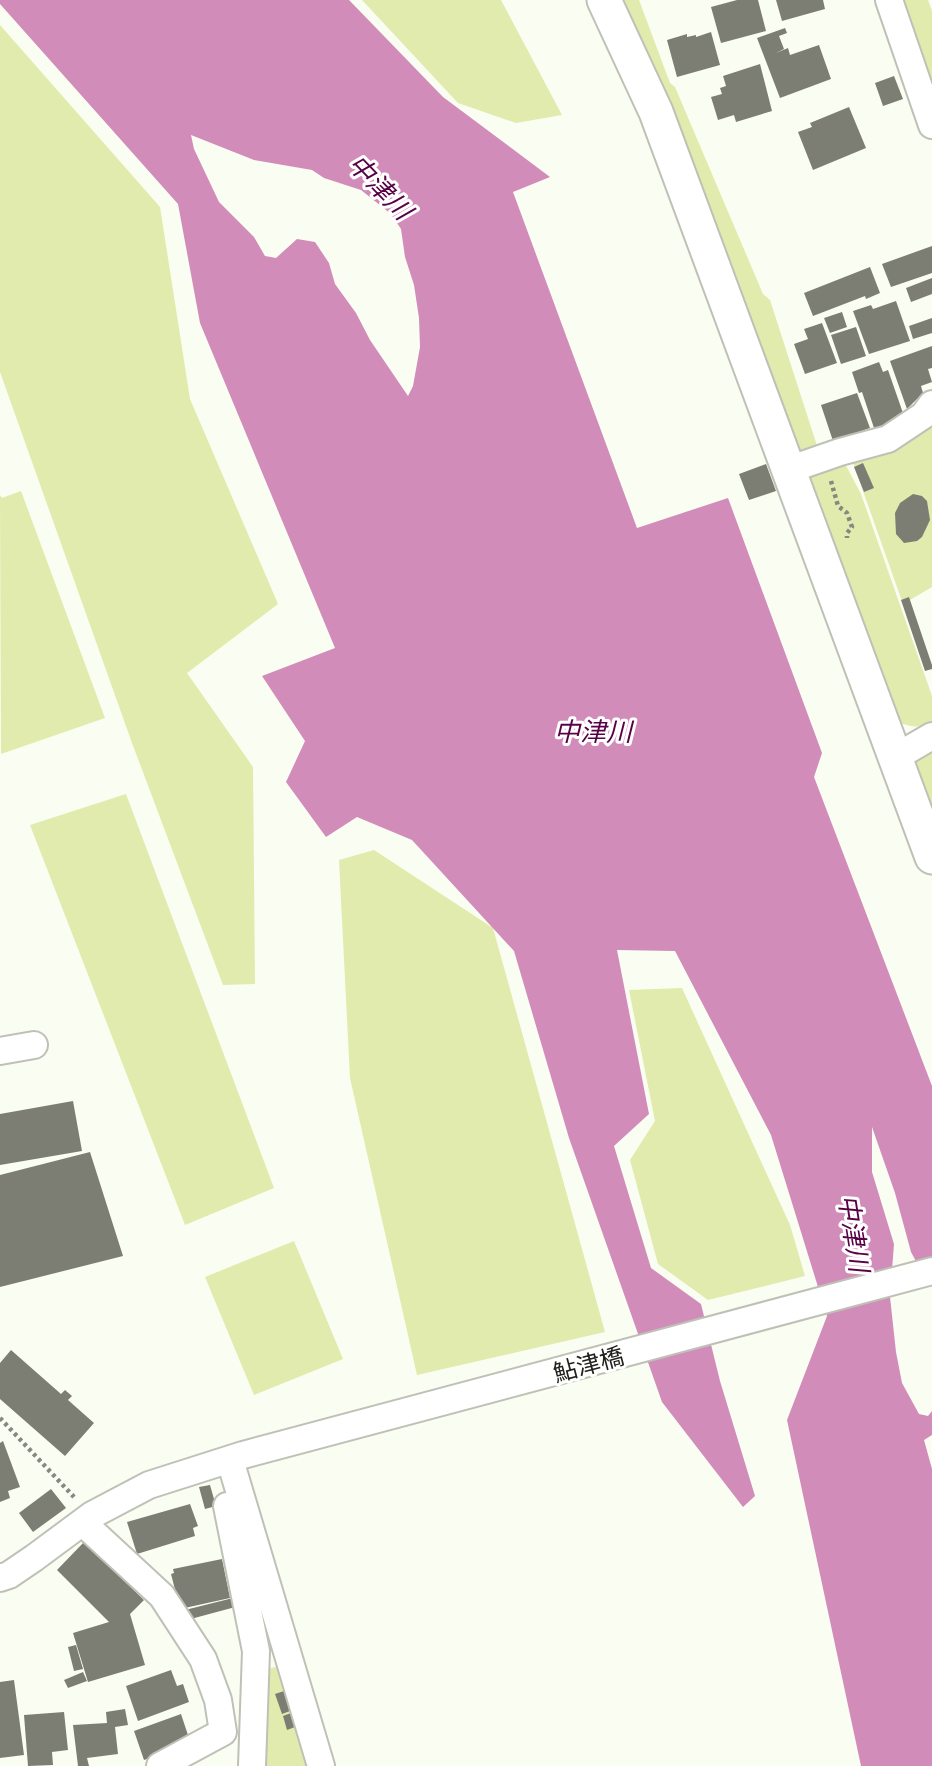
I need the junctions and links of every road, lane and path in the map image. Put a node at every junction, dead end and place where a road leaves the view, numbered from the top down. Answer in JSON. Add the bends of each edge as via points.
{"nodes":[{"id":1,"x":604,"y":0,"type":"edge"},
{"id":2,"x":889,"y":0,"type":"edge"},
{"id":3,"x":932,"y":125,"type":"edge"},
{"id":4,"x":932,"y":404,"type":"edge"},
{"id":5,"x":788,"y":470,"type":"junction"},
{"id":6,"x":932,"y":736,"type":"edge"},
{"id":7,"x":896,"y":757,"type":"junction"},
{"id":8,"x":932,"y":857,"type":"edge"},
{"id":9,"x":34,"y":1045,"type":"dead end"},
{"id":10,"x":0,"y":1051,"type":"edge"},
{"id":11,"x":932,"y":1271,"type":"edge"},
{"id":12,"x":0,"y":1418,"type":"edge"},
{"id":13,"x":237,"y":1457,"type":"junction"},
{"id":14,"x":239,"y":1494,"type":"junction"},
{"id":15,"x":87,"y":1519,"type":"junction"},
{"id":16,"x":0,"y":1577,"type":"edge"},
{"id":17,"x":159,"y":1766,"type":"edge"},
{"id":18,"x":252,"y":1766,"type":"edge"},
{"id":19,"x":321,"y":1766,"type":"edge"}],
"edges":[{"from":1,"to":5,"type":"street","via":[[656,113]]},
{"from":2,"to":3,"type":"street"},
{"from":4,"to":5,"type":"street","via":[[924,415],[888,439]]},
{"from":5,"to":7,"type":"street"},
{"from":6,"to":7,"type":"street"},
{"from":7,"to":8,"type":"street"},
{"from":9,"to":10,"type":"street"},
{"from":11,"to":13,"type":"street","name":"鮎津橋"},
{"from":12,"to":15,"type":"path"},
{"from":13,"to":14,"type":"street"},
{"from":13,"to":15,"type":"street","name":"鮎津橋","via":[[149,1485]]},
{"from":14,"to":18,"type":"street","via":[[226,1503],[256,1651]]},
{"from":14,"to":19,"type":"street"},
{"from":15,"to":16,"type":"street","name":"鮎津橋"},
{"from":15,"to":17,"type":"street","via":[[162,1596],[203,1658],[218,1700],[223,1732]]}]}
